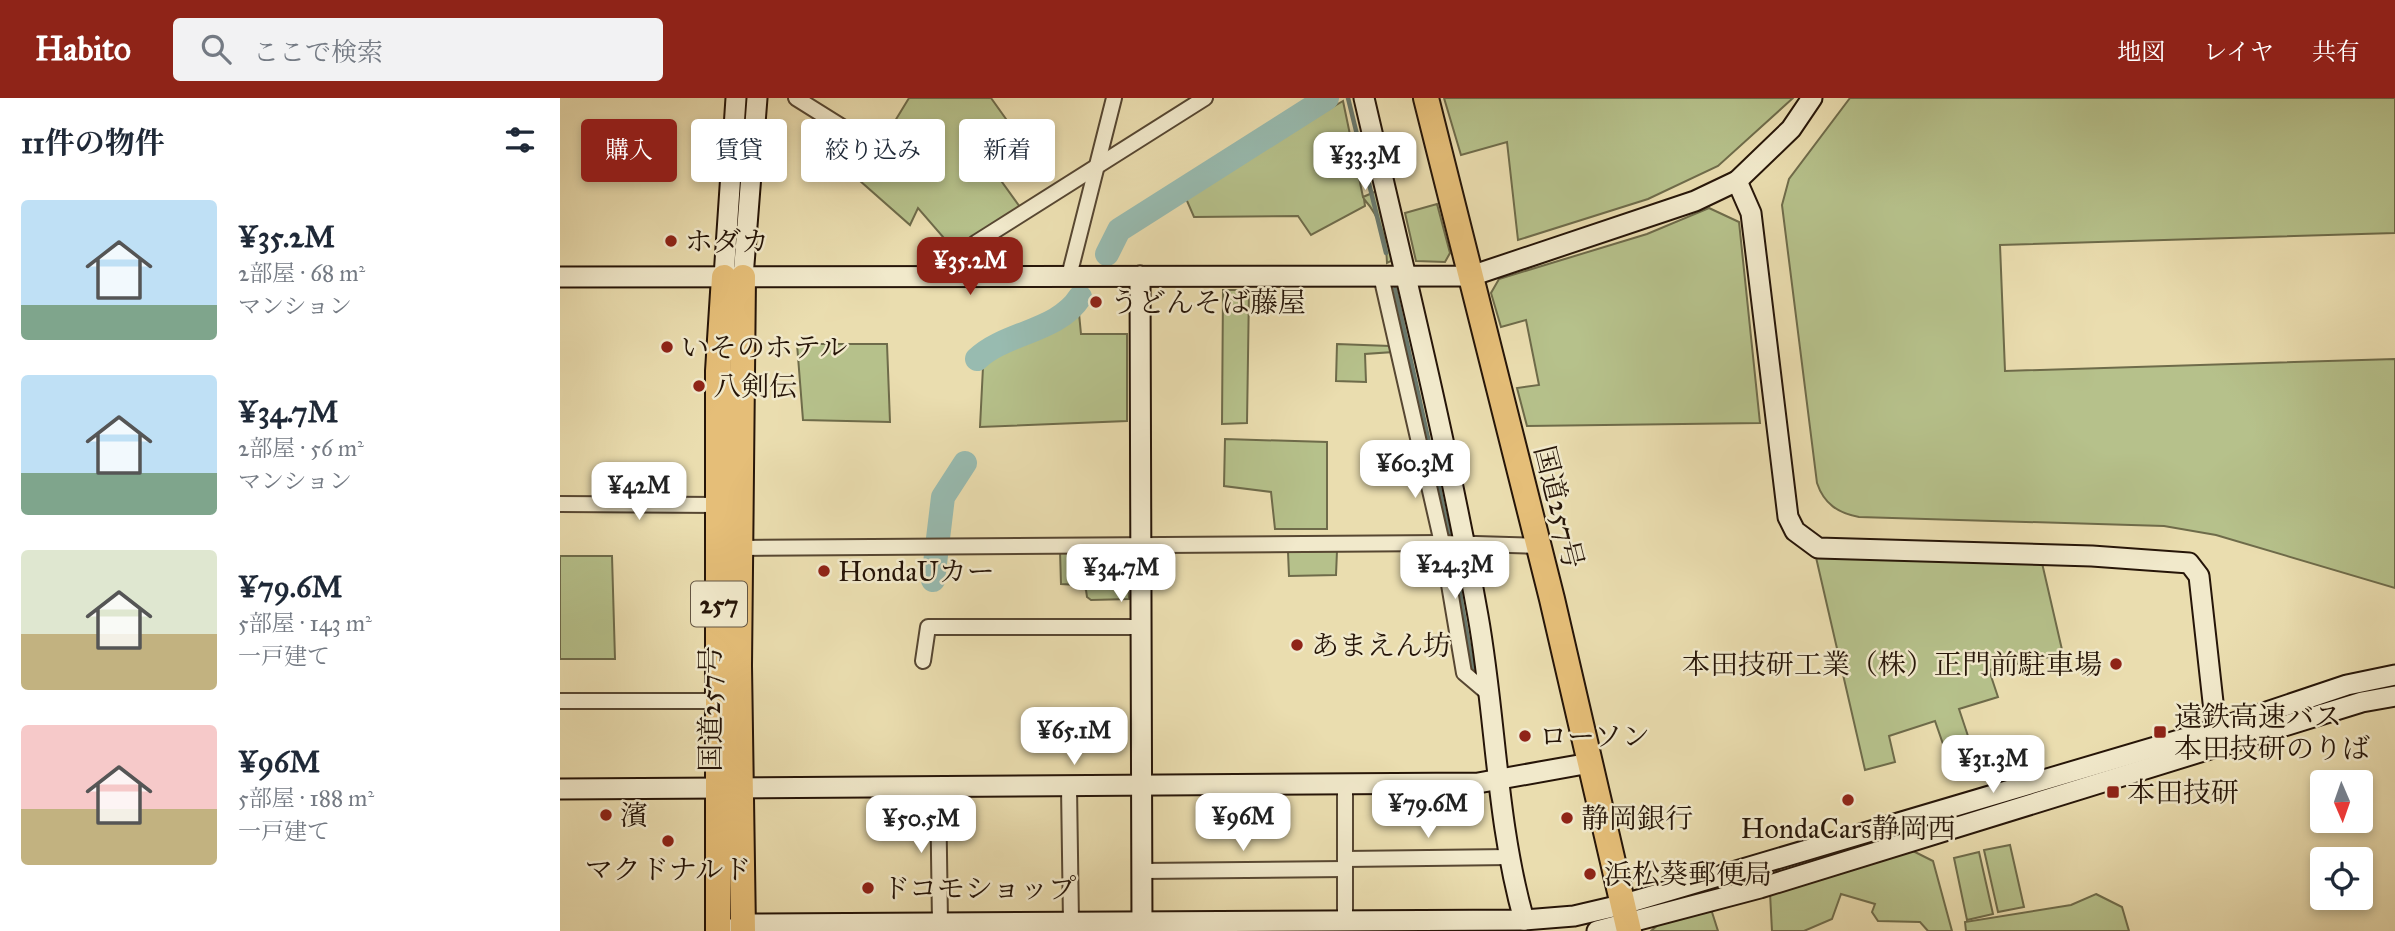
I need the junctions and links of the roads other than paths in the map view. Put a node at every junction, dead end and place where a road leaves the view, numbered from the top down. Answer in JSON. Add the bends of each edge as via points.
{"nodes":[{"id":1,"x":736,"y":98,"type":"edge"},
{"id":2,"x":757,"y":98,"type":"edge"},
{"id":3,"x":796,"y":98,"type":"edge"},
{"id":4,"x":1114,"y":98,"type":"edge"},
{"id":5,"x":1205,"y":98,"type":"edge"},
{"id":6,"x":1363,"y":98,"type":"edge"},
{"id":7,"x":1426,"y":98,"type":"edge"},
{"id":8,"x":1812,"y":98,"type":"edge"},
{"id":9,"x":830,"y":119,"type":"edge"},
{"id":10,"x":1097,"y":165,"type":"junction"},
{"id":11,"x":1737,"y":181,"type":"junction"},
{"id":12,"x":1069,"y":276,"type":"junction"},
{"id":13,"x":1140,"y":276,"type":"junction"},
{"id":14,"x":1381,"y":276,"type":"junction"},
{"id":15,"x":1405,"y":276,"type":"junction"},
{"id":16,"x":1471,"y":276,"type":"junction"},
{"id":17,"x":560,"y":277,"type":"edge"},
{"id":18,"x":734,"y":277,"type":"junction"},
{"id":19,"x":931,"y":277,"type":"junction"},
{"id":20,"x":560,"y":504,"type":"edge"},
{"id":21,"x":719,"y":505,"type":"junction"},
{"id":22,"x":1442,"y":542,"type":"junction"},
{"id":23,"x":1465,"y":544,"type":"junction"},
{"id":24,"x":1539,"y":546,"type":"junction"},
{"id":25,"x":1140,"y":547,"type":"junction"},
{"id":26,"x":739,"y":548,"type":"junction"},
{"id":27,"x":1142,"y":627,"type":"junction"},
{"id":28,"x":923,"y":662,"type":"dead end"},
{"id":29,"x":2395,"y":675,"type":"edge"},
{"id":30,"x":1490,"y":695,"type":"junction"},
{"id":31,"x":2395,"y":696,"type":"edge"},
{"id":32,"x":560,"y":701,"type":"edge"},
{"id":33,"x":718,"y":701,"type":"junction"},
{"id":34,"x":2221,"y":737,"type":"junction"},
{"id":35,"x":1590,"y":763,"type":"junction"},
{"id":36,"x":1498,"y":780,"type":"junction"},
{"id":37,"x":1142,"y":785,"type":"junction"},
{"id":38,"x":1345,"y":785,"type":"junction"},
{"id":39,"x":938,"y":787,"type":"junction"},
{"id":40,"x":1069,"y":787,"type":"junction"},
{"id":41,"x":729,"y":788,"type":"junction"},
{"id":42,"x":560,"y":789,"type":"edge"},
{"id":43,"x":1510,"y":857,"type":"junction"},
{"id":44,"x":1345,"y":864,"type":"junction"},
{"id":45,"x":1142,"y":871,"type":"junction"},
{"id":46,"x":1345,"y":919,"type":"junction"},
{"id":47,"x":1524,"y":920,"type":"junction"},
{"id":48,"x":1626,"y":920,"type":"edge"},
{"id":49,"x":940,"y":922,"type":"junction"},
{"id":50,"x":1071,"y":922,"type":"junction"},
{"id":51,"x":1142,"y":926,"type":"edge"},
{"id":52,"x":738,"y":929,"type":"edge"},
{"id":53,"x":718,"y":931,"type":"edge"},
{"id":54,"x":1597,"y":931,"type":"edge"}],
"edges":[{"from":1,"to":18,"type":"street"},
{"from":2,"to":18,"type":"street"},
{"from":3,"to":9,"type":"street"},
{"from":4,"to":10,"type":"street"},
{"from":5,"to":10,"type":"street"},
{"from":6,"to":15,"type":"street"},
{"from":7,"to":16,"type":"highway","name":"国道257号"},
{"from":8,"to":11,"type":"street","via":[[1791,128]]},
{"from":10,"to":12,"type":"street"},
{"from":10,"to":19,"type":"street"},
{"from":11,"to":16,"type":"street","via":[[1695,201]]},
{"from":11,"to":34,"type":"street","via":[[1751,213],[1788,517],[1795,531],[1818,548],[2189,563],[2199,576]]},
{"from":12,"to":13,"type":"street"},
{"from":12,"to":19,"type":"street"},
{"from":13,"to":14,"type":"street"},
{"from":13,"to":25,"type":"street"},
{"from":14,"to":15,"type":"street"},
{"from":14,"to":22,"type":"street"},
{"from":15,"to":16,"type":"street"},
{"from":15,"to":23,"type":"street"},
{"from":16,"to":24,"type":"highway","name":"国道257号"},
{"from":17,"to":18,"type":"street"},
{"from":18,"to":19,"type":"street"},
{"from":18,"to":21,"type":"highway","name":"国道257号","number":"257","via":[[718,371]]},
{"from":18,"to":26,"type":"highway","name":"国道257号","number":"257"},
{"from":20,"to":21,"type":"street"},
{"from":21,"to":33,"type":"highway","name":"国道257号","number":"257"},
{"from":22,"to":23,"type":"street"},
{"from":22,"to":25,"type":"street"},
{"from":22,"to":30,"type":"street","via":[[1464,673]]},
{"from":23,"to":24,"type":"street"},
{"from":23,"to":30,"type":"street"},
{"from":24,"to":35,"type":"highway","name":"国道257号"},
{"from":25,"to":26,"type":"street"},
{"from":25,"to":27,"type":"street"},
{"from":26,"to":41,"type":"highway","name":"国道257号","number":"257"},
{"from":27,"to":28,"type":"street","via":[[928,627]]},
{"from":27,"to":37,"type":"street"},
{"from":29,"to":34,"type":"street","via":[[2347,685]]},
{"from":30,"to":36,"type":"street"},
{"from":31,"to":34,"type":"street"},
{"from":32,"to":33,"type":"street"},
{"from":33,"to":41,"type":"highway","name":"国道257号","number":"257"},
{"from":34,"to":48,"type":"street"},
{"from":35,"to":36,"type":"street"},
{"from":35,"to":48,"type":"highway","name":"国道257号"},
{"from":36,"to":38,"type":"street"},
{"from":36,"to":43,"type":"street"},
{"from":37,"to":38,"type":"street"},
{"from":37,"to":40,"type":"street"},
{"from":37,"to":45,"type":"street"},
{"from":38,"to":44,"type":"street"},
{"from":39,"to":40,"type":"street"},
{"from":39,"to":41,"type":"street"},
{"from":39,"to":49,"type":"street"},
{"from":40,"to":50,"type":"street"},
{"from":41,"to":42,"type":"street"},
{"from":41,"to":52,"type":"highway","name":"国道257号","number":"257"},
{"from":41,"to":53,"type":"highway","name":"国道257号","number":"257"},
{"from":43,"to":44,"type":"street"},
{"from":43,"to":47,"type":"street"},
{"from":44,"to":45,"type":"street"},
{"from":44,"to":46,"type":"street"},
{"from":45,"to":51,"type":"street"},
{"from":46,"to":47,"type":"street"},
{"from":46,"to":51,"type":"street"},
{"from":47,"to":48,"type":"street","via":[[1574,916]]},
{"from":48,"to":54,"type":"street"},
{"from":49,"to":50,"type":"street"},
{"from":49,"to":52,"type":"street"},
{"from":50,"to":51,"type":"street"}]}
